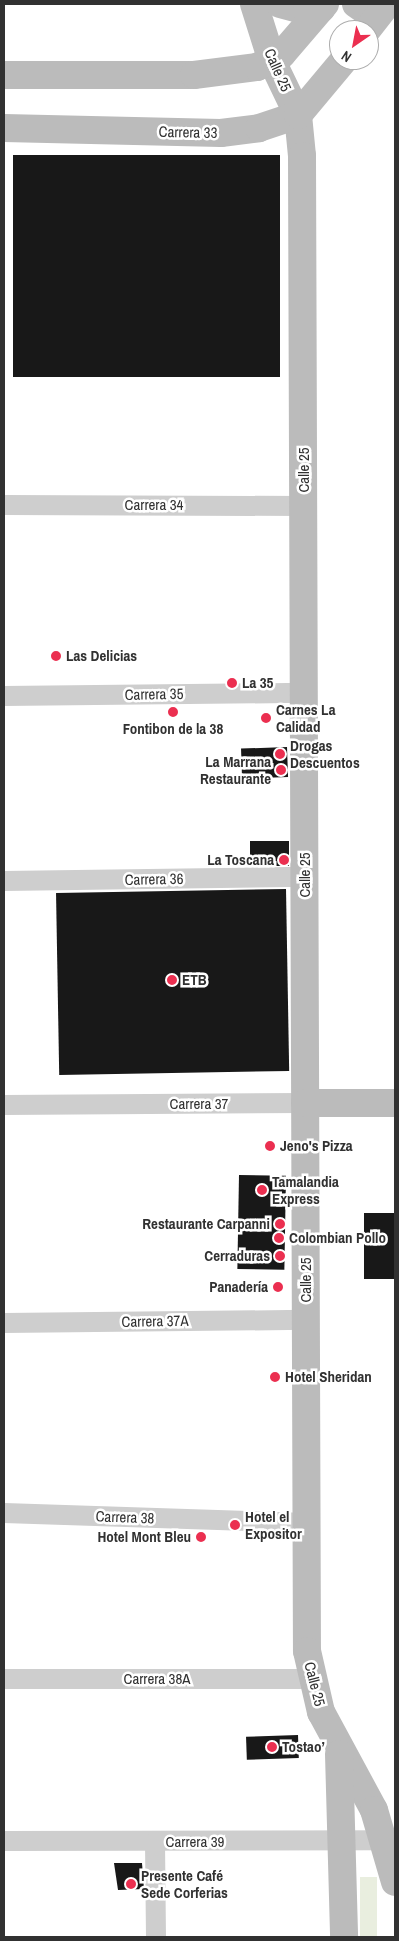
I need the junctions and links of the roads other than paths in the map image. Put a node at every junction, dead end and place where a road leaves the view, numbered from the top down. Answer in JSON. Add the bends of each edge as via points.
{"nodes":[{"id":1,"x":254,"y":4,"type":"edge"},
{"id":2,"x":280,"y":4,"type":"edge"},
{"id":3,"x":324,"y":6,"type":"edge"},
{"id":4,"x":272,"y":62,"type":"junction"},
{"id":5,"x":336,"y":70,"type":"edge"},
{"id":6,"x":4,"y":76,"type":"edge"},
{"id":7,"x":298,"y":115,"type":"junction"},
{"id":8,"x":4,"y":128,"type":"edge"},
{"id":9,"x":4,"y":505,"type":"edge"},
{"id":10,"x":304,"y":506,"type":"junction"},
{"id":11,"x":304,"y":693,"type":"junction"},
{"id":12,"x":4,"y":696,"type":"edge"},
{"id":13,"x":305,"y":877,"type":"junction"},
{"id":14,"x":4,"y":881,"type":"edge"},
{"id":15,"x":305,"y":1103,"type":"junction"},
{"id":16,"x":395,"y":1104,"type":"edge"},
{"id":17,"x":4,"y":1105,"type":"edge"},
{"id":18,"x":306,"y":1320,"type":"junction"},
{"id":19,"x":4,"y":1323,"type":"edge"},
{"id":20,"x":4,"y":1514,"type":"edge"},
{"id":21,"x":307,"y":1523,"type":"junction"},
{"id":22,"x":4,"y":1679,"type":"edge"},
{"id":23,"x":311,"y":1679,"type":"junction"},
{"id":24,"x":338,"y":1750,"type":"junction"},
{"id":25,"x":342,"y":1840,"type":"junction"},
{"id":26,"x":386,"y":1840,"type":"junction"},
{"id":27,"x":4,"y":1841,"type":"edge"},
{"id":28,"x":155,"y":1842,"type":"junction"},
{"id":29,"x":395,"y":1882,"type":"edge"},
{"id":30,"x":156,"y":1937,"type":"edge"},
{"id":31,"x":344,"y":1937,"type":"edge"}],
"edges":[{"from":1,"to":4,"type":"street","name":"Calle 25"},
{"from":2,"to":3,"type":"street","via":[[307,11]]},
{"from":3,"to":4,"type":"street"},
{"from":4,"to":6,"type":"street","via":[[194,76]]},
{"from":4,"to":7,"type":"street","name":"Calle 25"},
{"from":5,"to":7,"type":"street"},
{"from":7,"to":8,"type":"street","name":"Carrera 33","via":[[259,128],[221,133]]},
{"from":7,"to":10,"type":"street","name":"Calle 25"},
{"from":9,"to":10,"type":"street","name":"Carrera 34"},
{"from":10,"to":11,"type":"street","name":"Calle 25"},
{"from":11,"to":12,"type":"street","name":"Carrera 35"},
{"from":11,"to":13,"type":"street","name":"Calle 25"},
{"from":13,"to":14,"type":"street","name":"Carrera 36"},
{"from":13,"to":15,"type":"street","name":"Calle 25"},
{"from":15,"to":16,"type":"street","name":"Carrera 37"},
{"from":15,"to":17,"type":"street","name":"Carrera 37"},
{"from":15,"to":18,"type":"street","name":"Calle 25"},
{"from":18,"to":19,"type":"street","name":"Carrera 37A"},
{"from":18,"to":21,"type":"street","name":"Calle 25"},
{"from":20,"to":21,"type":"street","name":"Carrera 38"},
{"from":21,"to":23,"type":"street","name":"Calle 25"},
{"from":22,"to":23,"type":"street","name":"Carrera 38A"},
{"from":23,"to":24,"type":"street","name":"Calle 25"},
{"from":24,"to":25,"type":"street","name":"Calle 25"},
{"from":24,"to":26,"type":"street","name":"Calle 25"},
{"from":25,"to":26,"type":"street","name":"Carrera 39"},
{"from":25,"to":28,"type":"street","name":"Carrera 39"},
{"from":25,"to":31,"type":"street","name":"Calle 25"},
{"from":26,"to":29,"type":"street","name":"Calle 25"},
{"from":27,"to":28,"type":"street","name":"Carrera 39"},
{"from":28,"to":30,"type":"street"}]}
